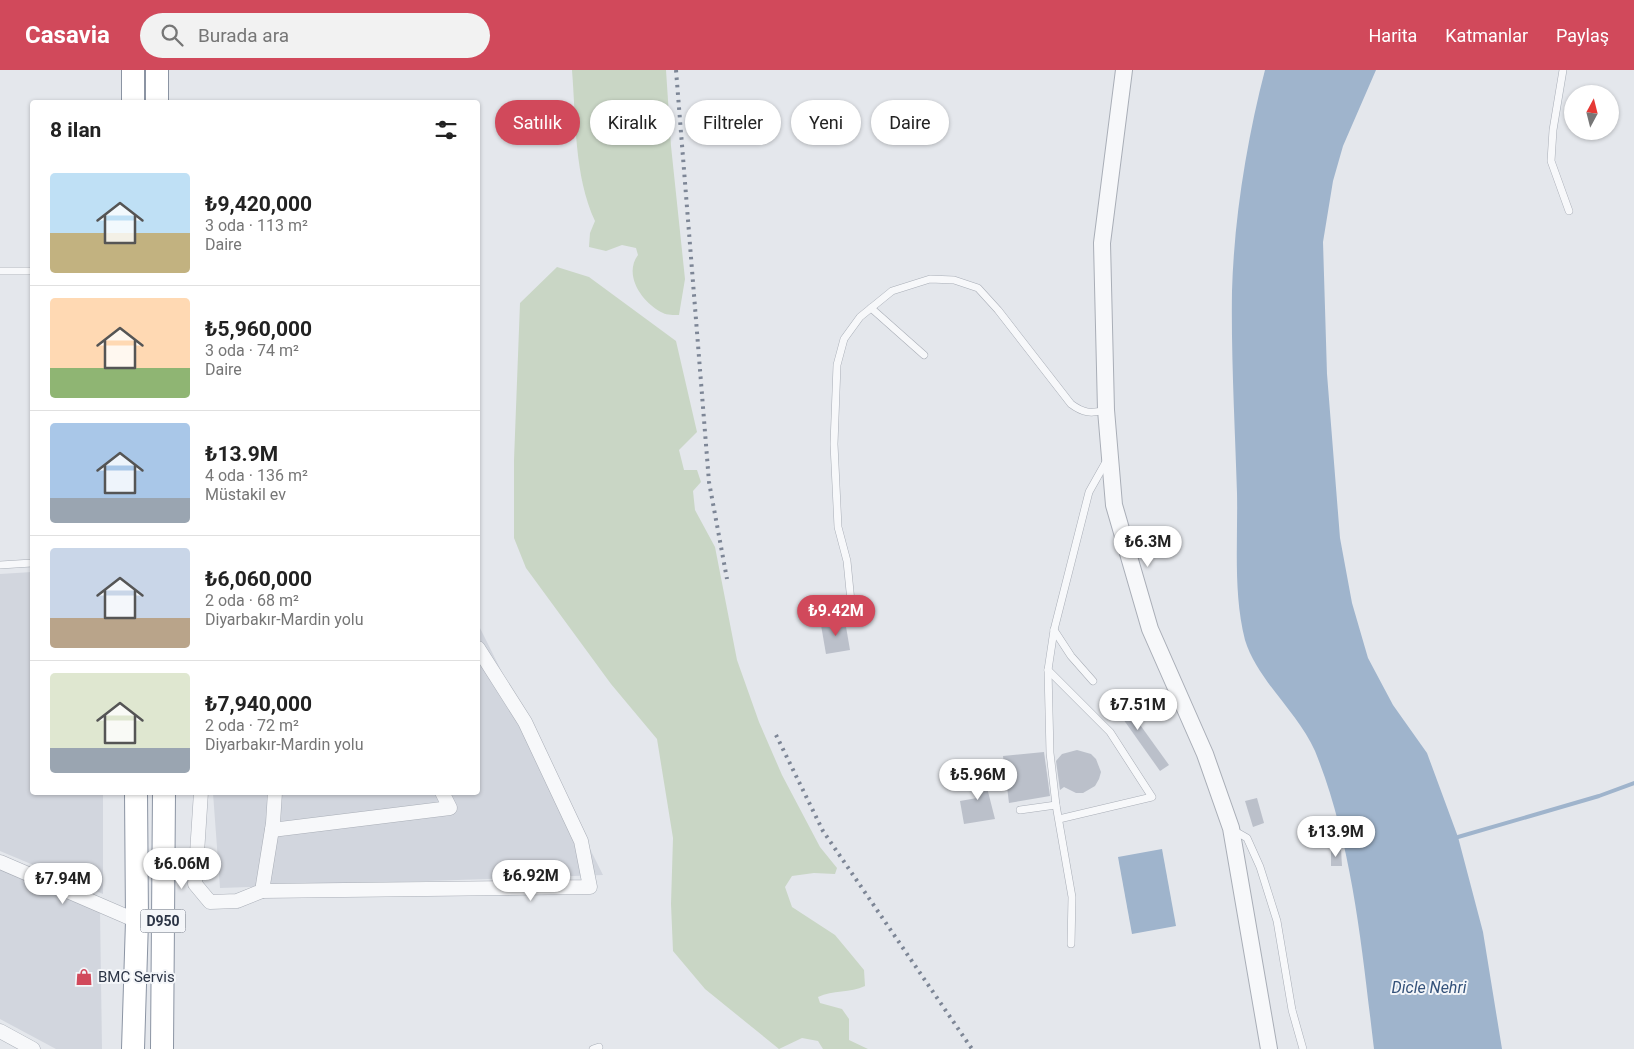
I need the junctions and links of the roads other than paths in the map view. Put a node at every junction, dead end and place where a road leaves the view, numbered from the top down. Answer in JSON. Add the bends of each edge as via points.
{"nodes":[{"id":1,"x":133,"y":70,"type":"edge"},
{"id":2,"x":157,"y":70,"type":"edge"},
{"id":3,"x":1124,"y":70,"type":"edge"},
{"id":4,"x":1563,"y":70,"type":"edge"},
{"id":5,"x":133,"y":100,"type":"edge"},
{"id":6,"x":157,"y":100,"type":"edge"},
{"id":7,"x":1568,"y":212,"type":"dead end"},
{"id":8,"x":0,"y":271,"type":"edge"},
{"id":9,"x":30,"y":271,"type":"edge"},
{"id":10,"x":871,"y":308,"type":"junction"},
{"id":11,"x":924,"y":355,"type":"dead end"},
{"id":12,"x":1106,"y":410,"type":"junction"},
{"id":13,"x":1110,"y":456,"type":"junction"},
{"id":14,"x":30,"y":563,"type":"edge"},
{"id":15,"x":0,"y":566,"type":"edge"},
{"id":16,"x":853,"y":622,"type":"dead end"},
{"id":17,"x":1054,"y":630,"type":"junction"},
{"id":18,"x":480,"y":651,"type":"edge"},
{"id":19,"x":1048,"y":670,"type":"junction"},
{"id":20,"x":1093,"y":681,"type":"dead end"},
{"id":21,"x":136,"y":795,"type":"edge"},
{"id":22,"x":164,"y":795,"type":"edge"},
{"id":23,"x":201,"y":795,"type":"edge"},
{"id":24,"x":274,"y":795,"type":"edge"},
{"id":25,"x":444,"y":795,"type":"edge"},
{"id":26,"x":1056,"y":805,"type":"junction"},
{"id":27,"x":1020,"y":810,"type":"dead end"},
{"id":28,"x":1059,"y":819,"type":"junction"},
{"id":29,"x":1231,"y":828,"type":"junction"},
{"id":30,"x":272,"y":830,"type":"junction"},
{"id":31,"x":0,"y":862,"type":"edge"},
{"id":32,"x":262,"y":892,"type":"junction"},
{"id":33,"x":137,"y":921,"type":"junction"},
{"id":34,"x":1071,"y":944,"type":"dead end"},
{"id":35,"x":0,"y":1031,"type":"edge"},
{"id":36,"x":33,"y":1049,"type":"edge"},
{"id":37,"x":133,"y":1049,"type":"edge"},
{"id":38,"x":162,"y":1049,"type":"edge"},
{"id":39,"x":1269,"y":1049,"type":"edge"},
{"id":40,"x":1303,"y":1049,"type":"edge"}],
"edges":[{"from":1,"to":5,"type":"highway"},
{"from":2,"to":6,"type":"highway"},
{"from":3,"to":12,"type":"street","via":[[1102,243]]},
{"from":4,"to":7,"type":"lane","via":[[1551,161]]},
{"from":8,"to":9,"type":"lane"},
{"from":10,"to":11,"type":"lane"},
{"from":10,"to":12,"type":"lane","via":[[892,291],[930,279],[954,280],[978,288],[1072,404],[1081,411],[1095,413]]},
{"from":10,"to":16,"type":"lane","via":[[844,339],[837,365],[834,444],[837,515],[847,561]]},
{"from":12,"to":13,"type":"street"},
{"from":13,"to":17,"type":"lane","via":[[1089,492]]},
{"from":13,"to":29,"type":"street","via":[[1114,505],[1150,629],[1205,754]]},
{"from":14,"to":15,"type":"lane"},
{"from":17,"to":19,"type":"lane"},
{"from":17,"to":20,"type":"lane"},
{"from":18,"to":32,"type":"street","via":[[525,722],[581,840],[590,887]]},
{"from":19,"to":26,"type":"lane","via":[[1050,753]]},
{"from":19,"to":28,"type":"lane","via":[[1110,732],[1152,797]]},
{"from":21,"to":33,"type":"highway","number":"D950"},
{"from":22,"to":38,"type":"highway","number":"D950"},
{"from":23,"to":32,"type":"street","via":[[195,884],[210,902],[237,901]]},
{"from":24,"to":30,"type":"street"},
{"from":25,"to":30,"type":"street","via":[[450,808]]},
{"from":26,"to":27,"type":"lane"},
{"from":26,"to":28,"type":"lane"},
{"from":28,"to":34,"type":"lane","via":[[1072,897]]},
{"from":29,"to":39,"type":"street"},
{"from":29,"to":40,"type":"lane","via":[[1247,838],[1260,867],[1277,921],[1292,1010]]},
{"from":30,"to":32,"type":"street"},
{"from":31,"to":33,"type":"street"},
{"from":33,"to":37,"type":"highway","number":"D950"},
{"from":35,"to":36,"type":"street"}]}
